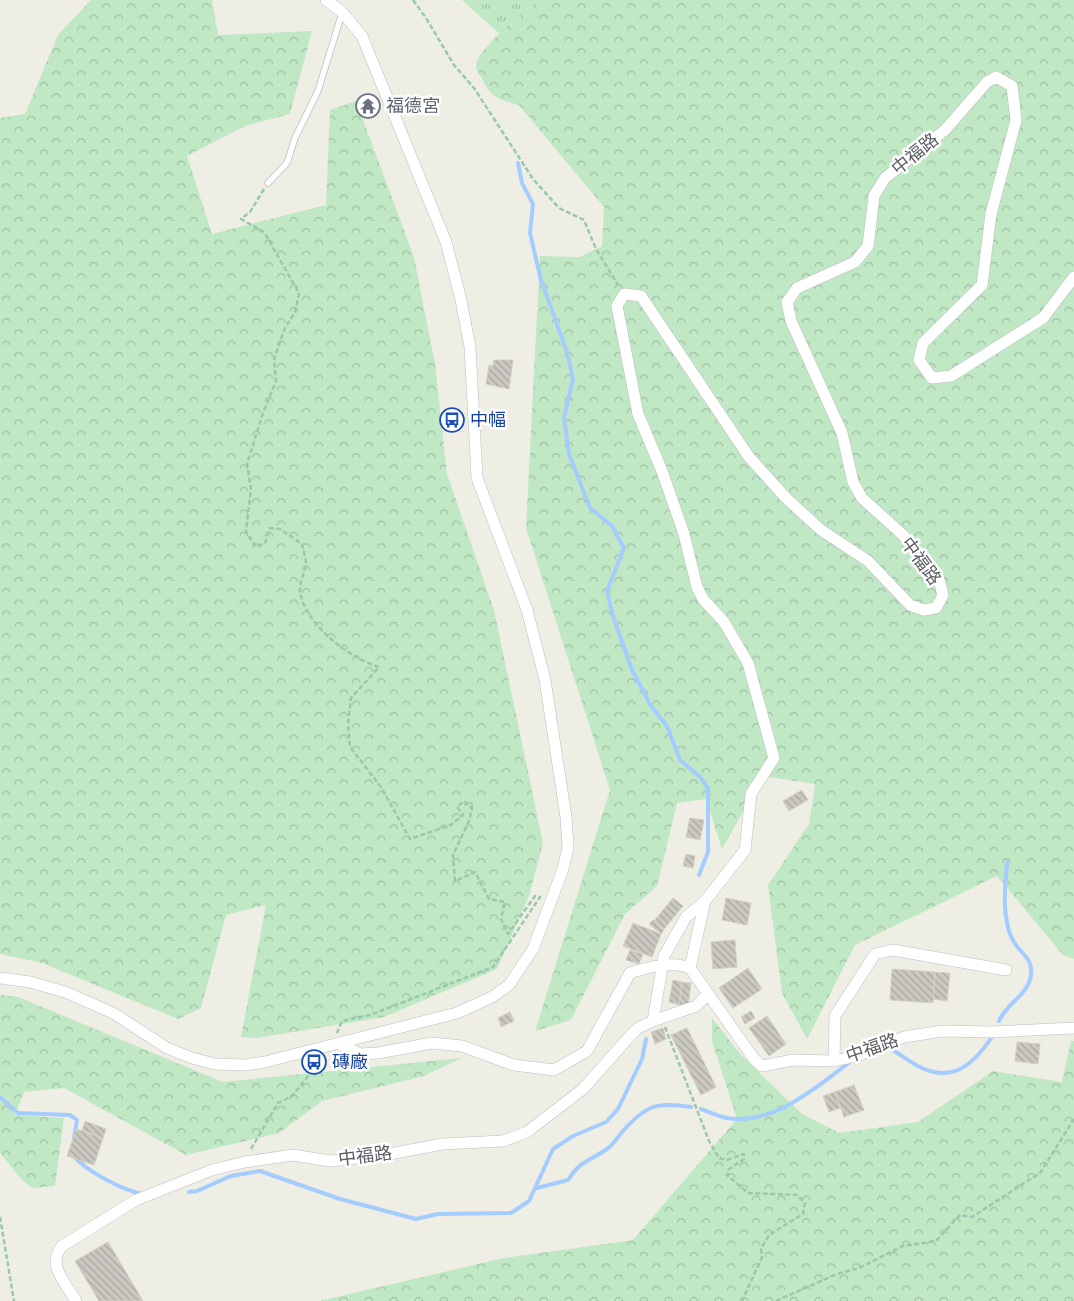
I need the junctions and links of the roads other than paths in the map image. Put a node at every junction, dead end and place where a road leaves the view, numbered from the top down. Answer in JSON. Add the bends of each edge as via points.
{"nodes":[{"id":1,"x":326,"y":0,"type":"edge"},
{"id":2,"x":342,"y":12,"type":"junction"},
{"id":3,"x":268,"y":183,"type":"road end"},
{"id":4,"x":1074,"y":277,"type":"edge"},
{"id":5,"x":705,"y":901,"type":"junction"},
{"id":6,"x":663,"y":967,"type":"junction"},
{"id":7,"x":690,"y":968,"type":"junction"},
{"id":8,"x":1006,"y":970,"type":"dead end"},
{"id":9,"x":0,"y":978,"type":"edge"},
{"id":10,"x":708,"y":994,"type":"junction"},
{"id":11,"x":657,"y":1020,"type":"junction"},
{"id":12,"x":1074,"y":1028,"type":"edge"},
{"id":13,"x":335,"y":1045,"type":"junction"},
{"id":14,"x":834,"y":1060,"type":"junction"},
{"id":15,"x":76,"y":1301,"type":"edge"}],
"edges":[{"from":1,"to":2,"type":"street"},
{"from":2,"to":3,"type":"lane","via":[[318,91],[295,138],[287,163]]},
{"from":2,"to":13,"type":"street","via":[[362,36],[446,242],[462,300],[470,347],[477,478],[527,610],[544,680],[568,847],[534,949],[509,985],[492,997],[457,1013]]},
{"from":4,"to":5,"type":"street","name":"中福路","via":[[1042,318],[951,376],[932,378],[918,360],[923,343],[982,285],[991,214],[1016,120],[1012,86],[996,77],[987,82],[945,130],[885,178],[874,196],[868,246],[855,262],[797,288],[787,302],[790,322],[842,433],[854,482],[862,498],[904,536],[939,580],[943,595],[936,608],[924,610],[910,605],[868,561],[821,530],[786,498],[748,457],[640,296],[624,294],[617,306],[638,414],[684,534],[697,587],[724,622],[748,663],[774,758],[751,794],[745,850]]},
{"from":5,"to":6,"type":"street","via":[[686,917],[664,956]]},
{"from":5,"to":7,"type":"street"},
{"from":6,"to":7,"type":"street","via":[[680,964]]},
{"from":6,"to":11,"type":"street"},
{"from":6,"to":13,"type":"street","via":[[630,973],[587,1051],[554,1070],[514,1065],[462,1046],[432,1043],[360,1054]]},
{"from":7,"to":10,"type":"street","name":"中福路"},
{"from":8,"to":14,"type":"street","via":[[893,950],[875,954],[835,1016]]},
{"from":9,"to":13,"type":"street","via":[[65,992],[113,1013],[168,1048],[215,1064],[265,1062]]},
{"from":10,"to":11,"type":"street","name":"中福路","via":[[696,1006]]},
{"from":10,"to":14,"type":"street","name":"中福路","via":[[762,1066],[793,1060]]},
{"from":11,"to":15,"type":"street","name":"中福路","via":[[638,1028],[583,1089],[527,1132],[503,1141],[442,1144],[330,1161],[293,1155],[245,1162],[212,1170],[136,1200],[62,1246],[55,1254],[54,1264]]},
{"from":12,"to":14,"type":"street","name":"中福路","via":[[943,1031],[904,1037],[857,1056]]}]}
